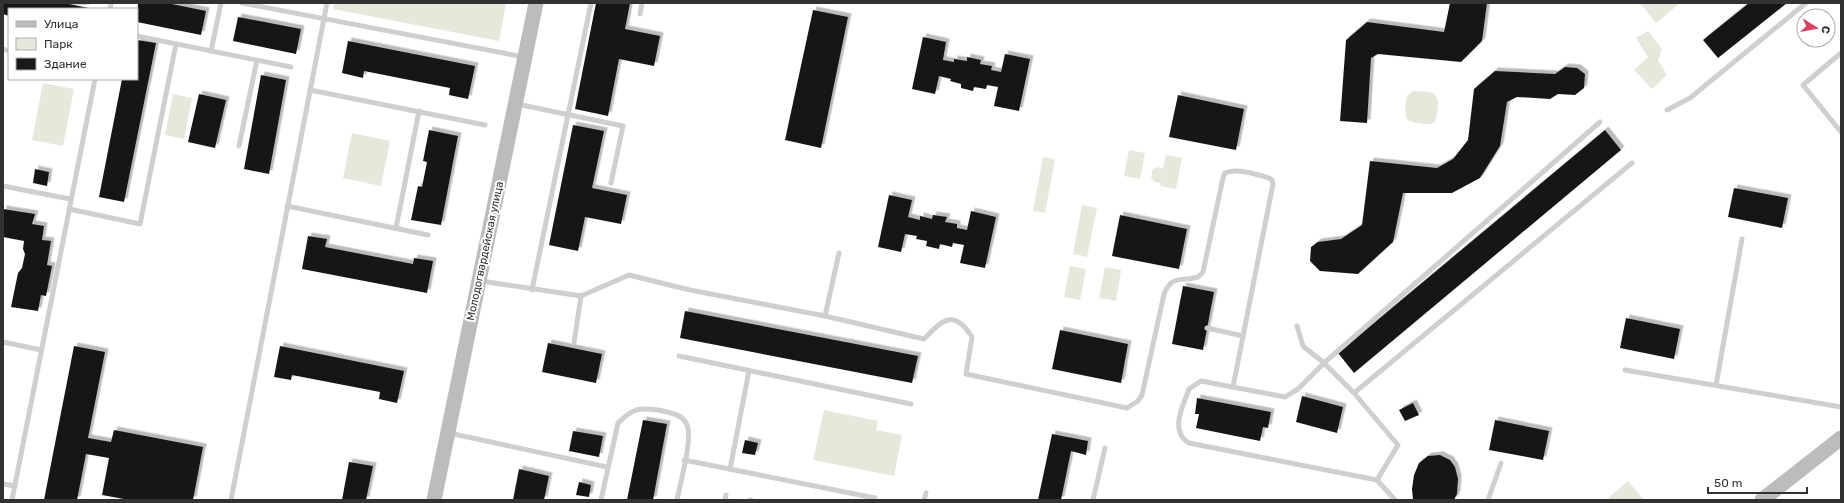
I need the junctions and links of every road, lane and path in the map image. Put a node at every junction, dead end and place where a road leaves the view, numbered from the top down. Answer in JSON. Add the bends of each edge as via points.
{"nodes":[{"id":1,"x":221,"y":3,"type":"edge"},
{"id":2,"x":242,"y":3,"type":"edge"},
{"id":3,"x":327,"y":3,"type":"edge"},
{"id":4,"x":536,"y":3,"type":"edge"},
{"id":5,"x":591,"y":3,"type":"edge"},
{"id":6,"x":642,"y":3,"type":"edge"},
{"id":7,"x":1806,"y":3,"type":"edge"},
{"id":8,"x":640,"y":14,"type":"dead end"},
{"id":9,"x":324,"y":19,"type":"junction"},
{"id":10,"x":138,"y":36,"type":"edge"},
{"id":11,"x":176,"y":44,"type":"junction"},
{"id":12,"x":211,"y":51,"type":"junction"},
{"id":13,"x":1841,"y":53,"type":"edge"},
{"id":14,"x":526,"y":58,"type":"junction"},
{"id":15,"x":257,"y":60,"type":"junction"},
{"id":16,"x":291,"y":67,"type":"dead end"},
{"id":17,"x":95,"y":80,"type":"edge"},
{"id":18,"x":310,"y":90,"type":"junction"},
{"id":19,"x":516,"y":104,"type":"junction"},
{"id":20,"x":1667,"y":110,"type":"dead end"},
{"id":21,"x":419,"y":111,"type":"junction"},
{"id":22,"x":568,"y":115,"type":"junction"},
{"id":23,"x":1600,"y":122,"type":"dead end"},
{"id":24,"x":485,"y":125,"type":"dead end"},
{"id":25,"x":1841,"y":132,"type":"edge"},
{"id":26,"x":239,"y":146,"type":"dead end"},
{"id":27,"x":1632,"y":162,"type":"dead end"},
{"id":28,"x":612,"y":183,"type":"dead end"},
{"id":29,"x":3,"y":186,"type":"edge"},
{"id":30,"x":70,"y":199,"type":"junction"},
{"id":31,"x":287,"y":206,"type":"junction"},
{"id":32,"x":69,"y":209,"type":"junction"},
{"id":33,"x":396,"y":228,"type":"junction"},
{"id":34,"x":428,"y":235,"type":"dead end"},
{"id":35,"x":1742,"y":239,"type":"dead end"},
{"id":36,"x":839,"y":253,"type":"dead end"},
{"id":37,"x":479,"y":281,"type":"junction"},
{"id":38,"x":532,"y":290,"type":"junction"},
{"id":39,"x":581,"y":296,"type":"junction"},
{"id":40,"x":825,"y":316,"type":"junction"},
{"id":41,"x":1297,"y":326,"type":"dead end"},
{"id":42,"x":1207,"y":328,"type":"dead end"},
{"id":43,"x":1243,"y":336,"type":"junction"},
{"id":44,"x":3,"y":342,"type":"edge"},
{"id":45,"x":574,"y":343,"type":"dead end"},
{"id":46,"x":41,"y":350,"type":"junction"},
{"id":47,"x":679,"y":356,"type":"dead end"},
{"id":48,"x":1324,"y":363,"type":"junction"},
{"id":49,"x":1625,"y":370,"type":"dead end"},
{"id":50,"x":749,"y":371,"type":"junction"},
{"id":51,"x":1716,"y":385,"type":"junction"},
{"id":52,"x":1233,"y":387,"type":"junction"},
{"id":53,"x":1354,"y":393,"type":"junction"},
{"id":54,"x":911,"y":404,"type":"dead end"},
{"id":55,"x":1841,"y":407,"type":"edge"},
{"id":56,"x":448,"y":433,"type":"junction"},
{"id":57,"x":1841,"y":438,"type":"edge"},
{"id":58,"x":1105,"y":448,"type":"dead end"},
{"id":59,"x":684,"y":460,"type":"junction"},
{"id":60,"x":1501,"y":463,"type":"dead end"},
{"id":61,"x":607,"y":467,"type":"junction"},
{"id":62,"x":730,"y":469,"type":"junction"},
{"id":63,"x":1377,"y":480,"type":"junction"},
{"id":64,"x":3,"y":484,"type":"edge"},
{"id":65,"x":15,"y":486,"type":"junction"},
{"id":66,"x":926,"y":493,"type":"dead end"},
{"id":67,"x":875,"y":498,"type":"dead end"},
{"id":68,"x":12,"y":500,"type":"edge"},
{"id":69,"x":231,"y":500,"type":"edge"},
{"id":70,"x":434,"y":500,"type":"edge"},
{"id":71,"x":601,"y":500,"type":"edge"},
{"id":72,"x":677,"y":500,"type":"edge"},
{"id":73,"x":924,"y":500,"type":"edge"},
{"id":74,"x":1093,"y":500,"type":"edge"},
{"id":75,"x":1395,"y":500,"type":"edge"},
{"id":76,"x":1488,"y":500,"type":"edge"},
{"id":77,"x":1762,"y":500,"type":"edge"}],
"edges":[{"from":1,"to":12,"type":"lane"},
{"from":2,"to":9,"type":"lane"},
{"from":3,"to":9,"type":"lane"},
{"from":4,"to":14,"type":"street","name":"Молодогвардейская улица"},
{"from":5,"to":22,"type":"lane"},
{"from":6,"to":8,"type":"lane"},
{"from":7,"to":20,"type":"lane","via":[[1690,98]]},
{"from":9,"to":14,"type":"lane"},
{"from":9,"to":18,"type":"lane"},
{"from":10,"to":11,"type":"lane"},
{"from":11,"to":12,"type":"lane"},
{"from":11,"to":32,"type":"lane","via":[[140,224]]},
{"from":12,"to":15,"type":"lane"},
{"from":13,"to":25,"type":"lane","via":[[1803,85]]},
{"from":14,"to":19,"type":"street","name":"Молодогвардейская улица"},
{"from":15,"to":16,"type":"lane"},
{"from":15,"to":26,"type":"lane"},
{"from":17,"to":30,"type":"lane"},
{"from":18,"to":21,"type":"lane"},
{"from":18,"to":31,"type":"lane"},
{"from":19,"to":22,"type":"lane"},
{"from":19,"to":37,"type":"street","name":"Молодогвардейская улица"},
{"from":21,"to":24,"type":"lane"},
{"from":21,"to":33,"type":"lane"},
{"from":22,"to":28,"type":"lane","via":[[623,126]]},
{"from":22,"to":38,"type":"lane"},
{"from":23,"to":48,"type":"lane"},
{"from":27,"to":53,"type":"lane"},
{"from":29,"to":30,"type":"lane"},
{"from":30,"to":32,"type":"lane"},
{"from":31,"to":33,"type":"lane"},
{"from":31,"to":69,"type":"lane"},
{"from":32,"to":46,"type":"lane"},
{"from":33,"to":34,"type":"lane"},
{"from":35,"to":51,"type":"lane"},
{"from":36,"to":40,"type":"lane"},
{"from":37,"to":38,"type":"lane"},
{"from":37,"to":56,"type":"street","name":"Молодогвардейская улица"},
{"from":38,"to":39,"type":"lane"},
{"from":39,"to":40,"type":"lane","via":[[629,275],[690,290]]},
{"from":39,"to":45,"type":"lane"},
{"from":40,"to":43,"type":"lane","via":[[924,339],[937,325],[957,320],[972,337],[966,374],[1127,408],[1142,395],[1167,286],[1176,280],[1198,277],[1203,272],[1223,178],[1225,173],[1235,171],[1269,178],[1273,184]]},
{"from":41,"to":48,"type":"lane","via":[[1304,346]]},
{"from":42,"to":43,"type":"lane"},
{"from":43,"to":52,"type":"lane"},
{"from":44,"to":46,"type":"lane"},
{"from":46,"to":65,"type":"lane"},
{"from":47,"to":50,"type":"lane"},
{"from":48,"to":52,"type":"lane","via":[[1298,389],[1285,397]]},
{"from":48,"to":53,"type":"lane"},
{"from":49,"to":51,"type":"lane"},
{"from":50,"to":54,"type":"lane"},
{"from":50,"to":62,"type":"lane"},
{"from":51,"to":55,"type":"lane"},
{"from":52,"to":63,"type":"lane","via":[[1201,381],[1189,388],[1178,422],[1178,432],[1182,439],[1189,443]]},
{"from":53,"to":63,"type":"lane","via":[[1398,445]]},
{"from":56,"to":61,"type":"lane"},
{"from":56,"to":70,"type":"street","name":"Молодогвардейская улица"},
{"from":57,"to":77,"type":"street"},
{"from":58,"to":74,"type":"lane"},
{"from":59,"to":61,"type":"lane","via":[[689,437],[687,424],[681,417],[670,412],[643,407],[626,415],[618,423]]},
{"from":59,"to":62,"type":"lane"},
{"from":59,"to":72,"type":"lane"},
{"from":60,"to":76,"type":"lane"},
{"from":61,"to":71,"type":"lane"},
{"from":62,"to":67,"type":"lane"},
{"from":63,"to":75,"type":"lane"},
{"from":64,"to":65,"type":"lane"},
{"from":65,"to":68,"type":"lane"},
{"from":66,"to":73,"type":"lane"}]}
